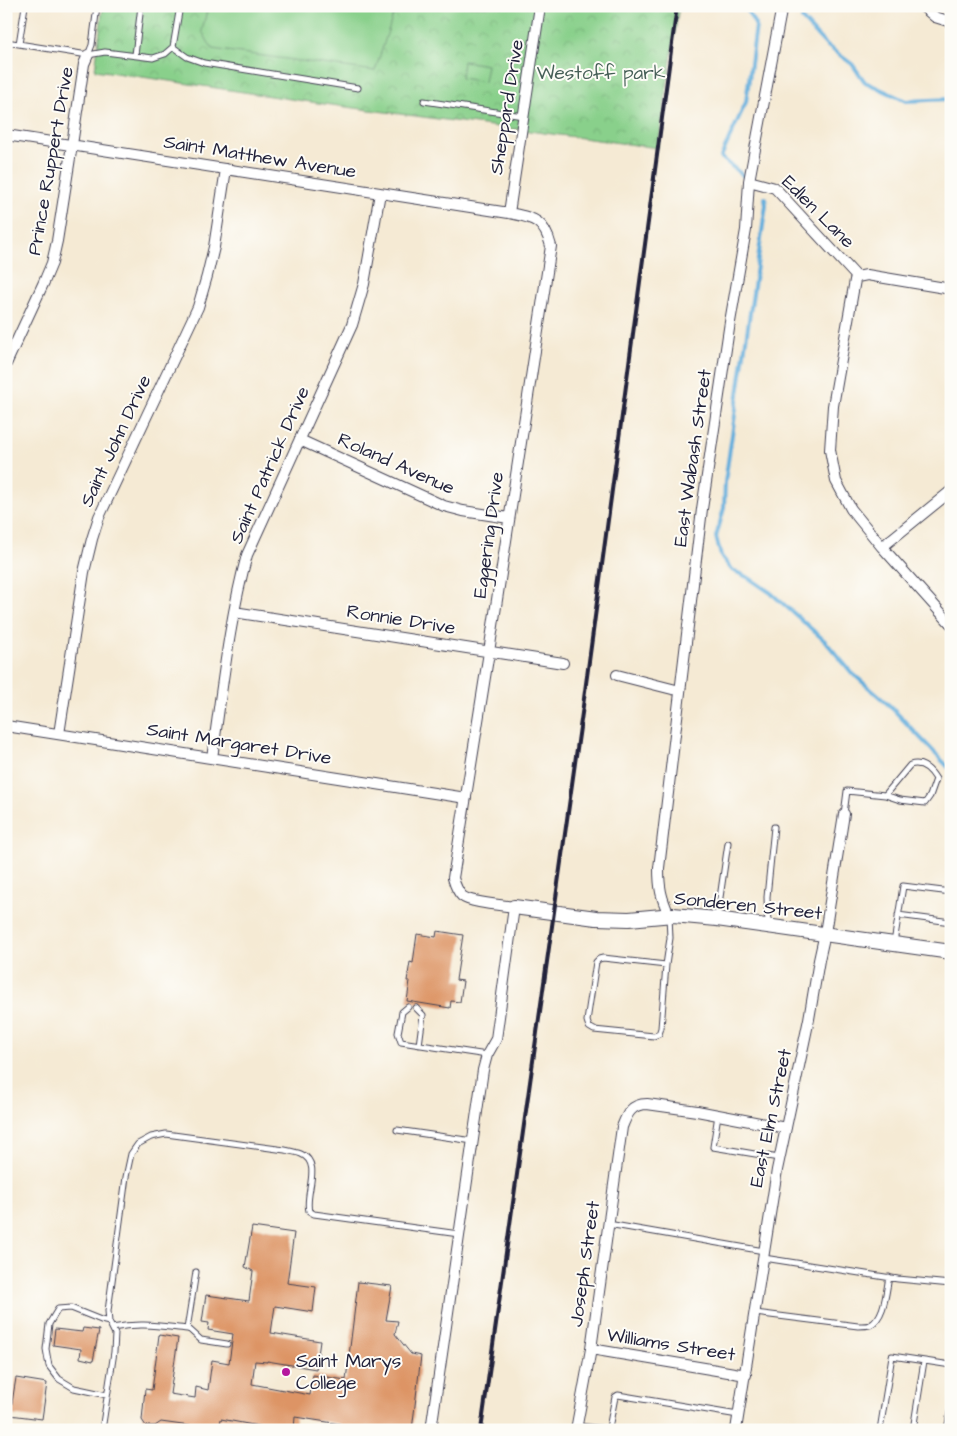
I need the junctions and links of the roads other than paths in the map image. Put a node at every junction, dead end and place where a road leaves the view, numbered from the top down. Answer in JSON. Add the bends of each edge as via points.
{"nodes":[{"id":1,"x":25,"y":6,"type":"edge"},
{"id":2,"x":97,"y":6,"type":"edge"},
{"id":3,"x":141,"y":6,"type":"edge"},
{"id":4,"x":180,"y":6,"type":"edge"},
{"id":5,"x":540,"y":6,"type":"edge"},
{"id":6,"x":782,"y":6,"type":"edge"},
{"id":7,"x":922,"y":6,"type":"edge"},
{"id":8,"x":951,"y":22,"type":"edge"},
{"id":9,"x":6,"y":42,"type":"edge"},
{"id":10,"x":19,"y":44,"type":"junction"},
{"id":11,"x":173,"y":47,"type":"junction"},
{"id":12,"x":88,"y":55,"type":"junction"},
{"id":13,"x":135,"y":56,"type":"junction"},
{"id":14,"x":358,"y":88,"type":"dead end"},
{"id":15,"x":424,"y":101,"type":"dead end"},
{"id":16,"x":523,"y":116,"type":"junction"},
{"id":17,"x":6,"y":135,"type":"edge"},
{"id":18,"x":72,"y":145,"type":"junction"},
{"id":19,"x":226,"y":169,"type":"junction"},
{"id":20,"x":749,"y":181,"type":"junction"},
{"id":21,"x":380,"y":193,"type":"junction"},
{"id":22,"x":509,"y":213,"type":"junction"},
{"id":23,"x":858,"y":277,"type":"junction"},
{"id":24,"x":951,"y":289,"type":"edge"},
{"id":25,"x":6,"y":364,"type":"edge"},
{"id":26,"x":300,"y":440,"type":"junction"},
{"id":27,"x":951,"y":491,"type":"edge"},
{"id":28,"x":509,"y":518,"type":"junction"},
{"id":29,"x":882,"y":546,"type":"junction"},
{"id":30,"x":234,"y":612,"type":"junction"},
{"id":31,"x":951,"y":624,"type":"edge"},
{"id":32,"x":490,"y":652,"type":"junction"},
{"id":33,"x":563,"y":663,"type":"dead end"},
{"id":34,"x":617,"y":675,"type":"dead end"},
{"id":35,"x":680,"y":691,"type":"junction"},
{"id":36,"x":6,"y":726,"type":"edge"},
{"id":37,"x":59,"y":734,"type":"junction"},
{"id":38,"x":212,"y":758,"type":"junction"},
{"id":39,"x":885,"y":795,"type":"junction"},
{"id":40,"x":466,"y":798,"type":"junction"},
{"id":41,"x":844,"y":814,"type":"joint"},
{"id":42,"x":774,"y":827,"type":"dead end"},
{"id":43,"x":728,"y":843,"type":"dead end"},
{"id":44,"x":456,"y":888,"type":"joint"},
{"id":45,"x":951,"y":892,"type":"edge"},
{"id":46,"x":514,"y":907,"type":"junction"},
{"id":47,"x":669,"y":915,"type":"junction"},
{"id":48,"x":898,"y":915,"type":"junction"},
{"id":49,"x":717,"y":919,"type":"junction"},
{"id":50,"x":951,"y":922,"type":"edge"},
{"id":51,"x":768,"y":926,"type":"junction"},
{"id":52,"x":825,"y":933,"type":"junction"},
{"id":53,"x":894,"y":944,"type":"junction"},
{"id":54,"x":951,"y":952,"type":"edge"},
{"id":55,"x":666,"y":966,"type":"junction"},
{"id":56,"x":408,"y":1006,"type":"dead end"},
{"id":57,"x":416,"y":1008,"type":"dead end"},
{"id":58,"x":419,"y":1045,"type":"junction"},
{"id":59,"x":488,"y":1055,"type":"junction"},
{"id":60,"x":718,"y":1115,"type":"junction"},
{"id":61,"x":786,"y":1128,"type":"junction"},
{"id":62,"x":397,"y":1130,"type":"dead end"},
{"id":63,"x":473,"y":1141,"type":"junction"},
{"id":64,"x":780,"y":1158,"type":"junction"},
{"id":65,"x":608,"y":1224,"type":"junction"},
{"id":66,"x":459,"y":1234,"type":"junction"},
{"id":67,"x":764,"y":1254,"type":"junction"},
{"id":68,"x":196,"y":1272,"type":"dead end"},
{"id":69,"x":888,"y":1277,"type":"junction"},
{"id":70,"x":951,"y":1284,"type":"edge"},
{"id":71,"x":755,"y":1313,"type":"junction"},
{"id":72,"x":109,"y":1322,"type":"junction"},
{"id":73,"x":112,"y":1328,"type":"junction"},
{"id":74,"x":188,"y":1329,"type":"junction"},
{"id":75,"x":227,"y":1344,"type":"dead end"},
{"id":76,"x":590,"y":1349,"type":"junction"},
{"id":77,"x":924,"y":1361,"type":"junction"},
{"id":78,"x":951,"y":1365,"type":"edge"},
{"id":79,"x":746,"y":1374,"type":"junction"},
{"id":80,"x":107,"y":1394,"type":"junction"},
{"id":81,"x":951,"y":1407,"type":"edge"},
{"id":82,"x":739,"y":1415,"type":"junction"},
{"id":83,"x":577,"y":1428,"type":"edge"},
{"id":84,"x":102,"y":1430,"type":"edge"},
{"id":85,"x":431,"y":1430,"type":"edge"},
{"id":86,"x":736,"y":1430,"type":"edge"},
{"id":87,"x":880,"y":1430,"type":"edge"},
{"id":88,"x":913,"y":1430,"type":"edge"},
{"id":89,"x":947,"y":1430,"type":"edge"}],
"edges":[{"from":1,"to":10,"type":"lane"},
{"from":2,"to":12,"type":"lane"},
{"from":3,"to":13,"type":"lane"},
{"from":4,"to":11,"type":"lane"},
{"from":5,"to":16,"type":"street","name":"Sheppard Drive"},
{"from":6,"to":20,"type":"street","name":"East Wabash Street"},
{"from":7,"to":8,"type":"street","via":[[935,17]]},
{"from":9,"to":10,"type":"lane"},
{"from":10,"to":12,"type":"lane"},
{"from":11,"to":13,"type":"lane","name":"Prince Ruppert Drive","via":[[153,58]]},
{"from":11,"to":14,"type":"lane","via":[[204,64]]},
{"from":12,"to":13,"type":"lane","name":"Prince Ruppert Drive","via":[[105,52]]},
{"from":12,"to":18,"type":"street","name":"Prince Ruppert Drive"},
{"from":15,"to":16,"type":"lane"},
{"from":16,"to":22,"type":"street","name":"Sheppard Drive"},
{"from":17,"to":18,"type":"street","name":"Saint Matthew Avenue"},
{"from":18,"to":19,"type":"street","name":"Saint Matthew Avenue"},
{"from":18,"to":25,"type":"street","name":"Prince Ruppert Drive","via":[[52,263]]},
{"from":19,"to":21,"type":"street","name":"Saint Matthew Avenue"},
{"from":19,"to":37,"type":"street","name":"Saint John Drive","via":[[214,247],[198,307],[92,539]]},
{"from":20,"to":23,"type":"street","name":"Edlen Lane","via":[[775,188]]},
{"from":20,"to":35,"type":"street","name":"East Wabash Street","via":[[746,230],[702,508]]},
{"from":21,"to":22,"type":"street","name":"Saint Matthew Avenue"},
{"from":21,"to":26,"type":"street","name":"Saint Patrick Drive","via":[[364,284],[352,325]]},
{"from":22,"to":28,"type":"street","name":"Eggering Drive","via":[[540,223],[547,232],[550,246]]},
{"from":23,"to":24,"type":"street","via":[[867,275]]},
{"from":23,"to":29,"type":"street","via":[[853,283],[833,406],[830,450],[836,481],[851,509]]},
{"from":26,"to":28,"type":"street","name":"Roland Avenue","via":[[444,506]]},
{"from":26,"to":30,"type":"street","name":"Saint Patrick Drive","via":[[247,554]]},
{"from":27,"to":29,"type":"street"},
{"from":28,"to":32,"type":"street","name":"Eggering Drive"},
{"from":29,"to":31,"type":"street"},
{"from":30,"to":32,"type":"street","name":"Ronnie Drive"},
{"from":30,"to":38,"type":"street","name":"Saint Patrick Drive"},
{"from":32,"to":33,"type":"street","name":"Ronnie Drive"},
{"from":32,"to":40,"type":"street","name":"Eggering Drive"},
{"from":34,"to":35,"type":"street"},
{"from":35,"to":47,"type":"street","name":"East Wabash Street","via":[[658,868],[662,901]]},
{"from":36,"to":37,"type":"street","name":"Saint Margaret Drive"},
{"from":37,"to":38,"type":"street","name":"Saint Margaret Drive"},
{"from":38,"to":40,"type":"street","name":"Saint Margaret Drive"},
{"from":39,"to":39,"type":"lane","via":[[910,765],[927,767],[936,779],[925,803]]},
{"from":39,"to":41,"type":"lane","via":[[847,791]]},
{"from":40,"to":44,"type":"street","name":"Eggering Drive","via":[[453,878]]},
{"from":41,"to":52,"type":"street","name":"East Elm Street"},
{"from":42,"to":51,"type":"lane","via":[[767,897]]},
{"from":43,"to":49,"type":"lane"},
{"from":44,"to":46,"type":"street","name":"Sonderen Street","via":[[463,897],[471,900]]},
{"from":45,"to":48,"type":"lane","via":[[903,886]]},
{"from":46,"to":47,"type":"street","name":"Sonderen Street","via":[[596,918]]},
{"from":46,"to":59,"type":"street","via":[[496,1039]]},
{"from":47,"to":49,"type":"street","name":"Sonderen Street"},
{"from":47,"to":55,"type":"lane"},
{"from":48,"to":50,"type":"lane"},
{"from":48,"to":53,"type":"lane"},
{"from":49,"to":51,"type":"street","name":"Sonderen Street"},
{"from":51,"to":52,"type":"street","name":"Sonderen Street"},
{"from":52,"to":53,"type":"street","name":"Sonderen Street"},
{"from":52,"to":61,"type":"street","name":"East Elm Street"},
{"from":53,"to":54,"type":"street","name":"Sonderen Street"},
{"from":55,"to":55,"type":"lane","via":[[659,1034],[589,1027],[587,1021],[599,959]]},
{"from":56,"to":58,"type":"lane","via":[[402,1012],[398,1033],[401,1042]]},
{"from":57,"to":58,"type":"lane","via":[[423,1015]]},
{"from":58,"to":59,"type":"lane"},
{"from":59,"to":63,"type":"street","via":[[482,1070]]},
{"from":60,"to":61,"type":"street"},
{"from":60,"to":64,"type":"lane","via":[[713,1147]]},
{"from":60,"to":65,"type":"street","name":"Joseph Street","via":[[647,1104],[634,1106],[627,1113],[622,1127]]},
{"from":61,"to":64,"type":"street","name":"East Elm Street"},
{"from":62,"to":63,"type":"lane"},
{"from":63,"to":66,"type":"street"},
{"from":64,"to":67,"type":"street","name":"East Elm Street"},
{"from":65,"to":67,"type":"lane"},
{"from":65,"to":76,"type":"street","name":"Joseph Street"},
{"from":66,"to":72,"type":"lane","via":[[314,1214],[307,1204],[313,1173],[303,1154],[166,1134],[151,1137],[138,1144],[130,1154]]},
{"from":66,"to":85,"type":"street"},
{"from":67,"to":69,"type":"lane"},
{"from":67,"to":71,"type":"street","name":"East Elm Street"},
{"from":68,"to":74,"type":"lane"},
{"from":69,"to":70,"type":"lane"},
{"from":69,"to":71,"type":"lane","via":[[880,1314],[869,1325]]},
{"from":71,"to":79,"type":"street","name":"East Elm Street"},
{"from":72,"to":73,"type":"lane"},
{"from":72,"to":80,"type":"lane","via":[[72,1308],[58,1309],[49,1324],[46,1349],[49,1366],[59,1380],[74,1388]]},
{"from":73,"to":74,"type":"lane","via":[[143,1324]]},
{"from":73,"to":80,"type":"lane","via":[[114,1352]]},
{"from":74,"to":75,"type":"lane","via":[[201,1340]]},
{"from":76,"to":79,"type":"street","name":"Williams Street"},
{"from":76,"to":83,"type":"street","name":"Joseph Street"},
{"from":77,"to":78,"type":"lane"},
{"from":77,"to":87,"type":"lane","via":[[892,1356]]},
{"from":77,"to":88,"type":"lane"},
{"from":79,"to":82,"type":"street","name":"East Elm Street"},
{"from":80,"to":84,"type":"lane"},
{"from":81,"to":89,"type":"lane"},
{"from":82,"to":83,"type":"lane","via":[[618,1396],[614,1397],[609,1428]]},
{"from":82,"to":86,"type":"street","name":"East Elm Street"}]}
